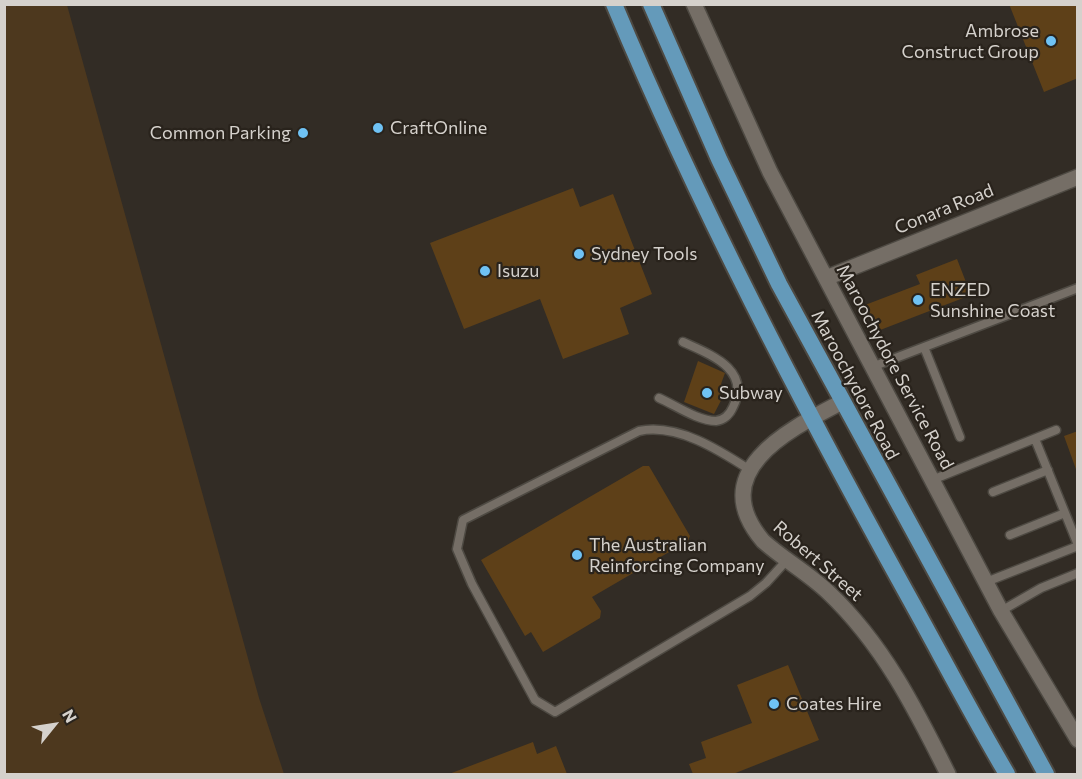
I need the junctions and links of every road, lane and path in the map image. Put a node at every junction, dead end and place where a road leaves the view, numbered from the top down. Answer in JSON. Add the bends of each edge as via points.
{"nodes":[{"id":1,"x":614,"y":4,"type":"edge"},
{"id":2,"x":651,"y":4,"type":"edge"},
{"id":3,"x":694,"y":4,"type":"edge"},
{"id":4,"x":1077,"y":177,"type":"edge"},
{"id":5,"x":826,"y":278,"type":"junction"},
{"id":6,"x":1077,"y":288,"type":"edge"},
{"id":7,"x":683,"y":342,"type":"dead end"},
{"id":8,"x":924,"y":347,"type":"junction"},
{"id":9,"x":872,"y":367,"type":"junction"},
{"id":10,"x":659,"y":398,"type":"dead end"},
{"id":11,"x":842,"y":402,"type":"junction"},
{"id":12,"x":810,"y":418,"type":"junction"},
{"id":13,"x":1056,"y":430,"type":"dead end"},
{"id":14,"x":960,"y":437,"type":"dead end"},
{"id":15,"x":1035,"y":439,"type":"junction"},
{"id":16,"x":750,"y":470,"type":"junction"},
{"id":17,"x":1047,"y":470,"type":"junction"},
{"id":18,"x":932,"y":480,"type":"junction"},
{"id":19,"x":993,"y":492,"type":"dead end"},
{"id":20,"x":1065,"y":513,"type":"junction"},
{"id":21,"x":1010,"y":535,"type":"dead end"},
{"id":22,"x":1077,"y":546,"type":"edge"},
{"id":23,"x":787,"y":560,"type":"junction"},
{"id":24,"x":1077,"y":573,"type":"edge"},
{"id":25,"x":986,"y":582,"type":"junction"},
{"id":26,"x":1001,"y":611,"type":"junction"},
{"id":27,"x":1077,"y":740,"type":"edge"},
{"id":28,"x":948,"y":774,"type":"edge"},
{"id":29,"x":1007,"y":774,"type":"edge"},
{"id":30,"x":1046,"y":774,"type":"edge"}],
"edges":[{"from":1,"to":12,"type":"highway","via":[[717,236]]},
{"from":2,"to":11,"type":"highway","name":"Maroochydore Road","via":[[746,216]]},
{"from":3,"to":5,"type":"street","name":"Maroochydore Service Road","via":[[770,172]]},
{"from":4,"to":5,"type":"street","name":"Conara Road"},
{"from":5,"to":9,"type":"street","name":"Maroochydore Service Road"},
{"from":6,"to":8,"type":"lane"},
{"from":7,"to":10,"type":"lane","via":[[726,363],[736,384],[735,404],[725,418],[713,421]]},
{"from":8,"to":9,"type":"lane"},
{"from":8,"to":14,"type":"lane"},
{"from":9,"to":18,"type":"street","name":"Maroochydore Service Road"},
{"from":11,"to":12,"type":"street"},
{"from":11,"to":30,"type":"highway","name":"Maroochydore Road"},
{"from":12,"to":16,"type":"street","via":[[775,440]]},
{"from":12,"to":29,"type":"highway"},
{"from":13,"to":15,"type":"lane"},
{"from":15,"to":17,"type":"lane"},
{"from":15,"to":18,"type":"lane"},
{"from":16,"to":23,"type":"street","name":"Robert Street","via":[[745,498],[750,520],[763,541]]},
{"from":16,"to":23,"type":"lane","via":[[685,436],[653,429],[639,431],[463,520],[457,549],[535,700],[555,712],[750,596]]},
{"from":17,"to":19,"type":"lane"},
{"from":17,"to":20,"type":"lane"},
{"from":18,"to":25,"type":"street","name":"Maroochydore Service Road"},
{"from":20,"to":21,"type":"lane"},
{"from":20,"to":22,"type":"lane"},
{"from":22,"to":25,"type":"lane"},
{"from":23,"to":28,"type":"street","name":"Robert Street","via":[[827,591],[875,644],[908,695]]},
{"from":24,"to":26,"type":"lane"},
{"from":25,"to":26,"type":"street","name":"Maroochydore Service Road"},
{"from":26,"to":27,"type":"street","name":"Maroochydore Service Road"}]}
